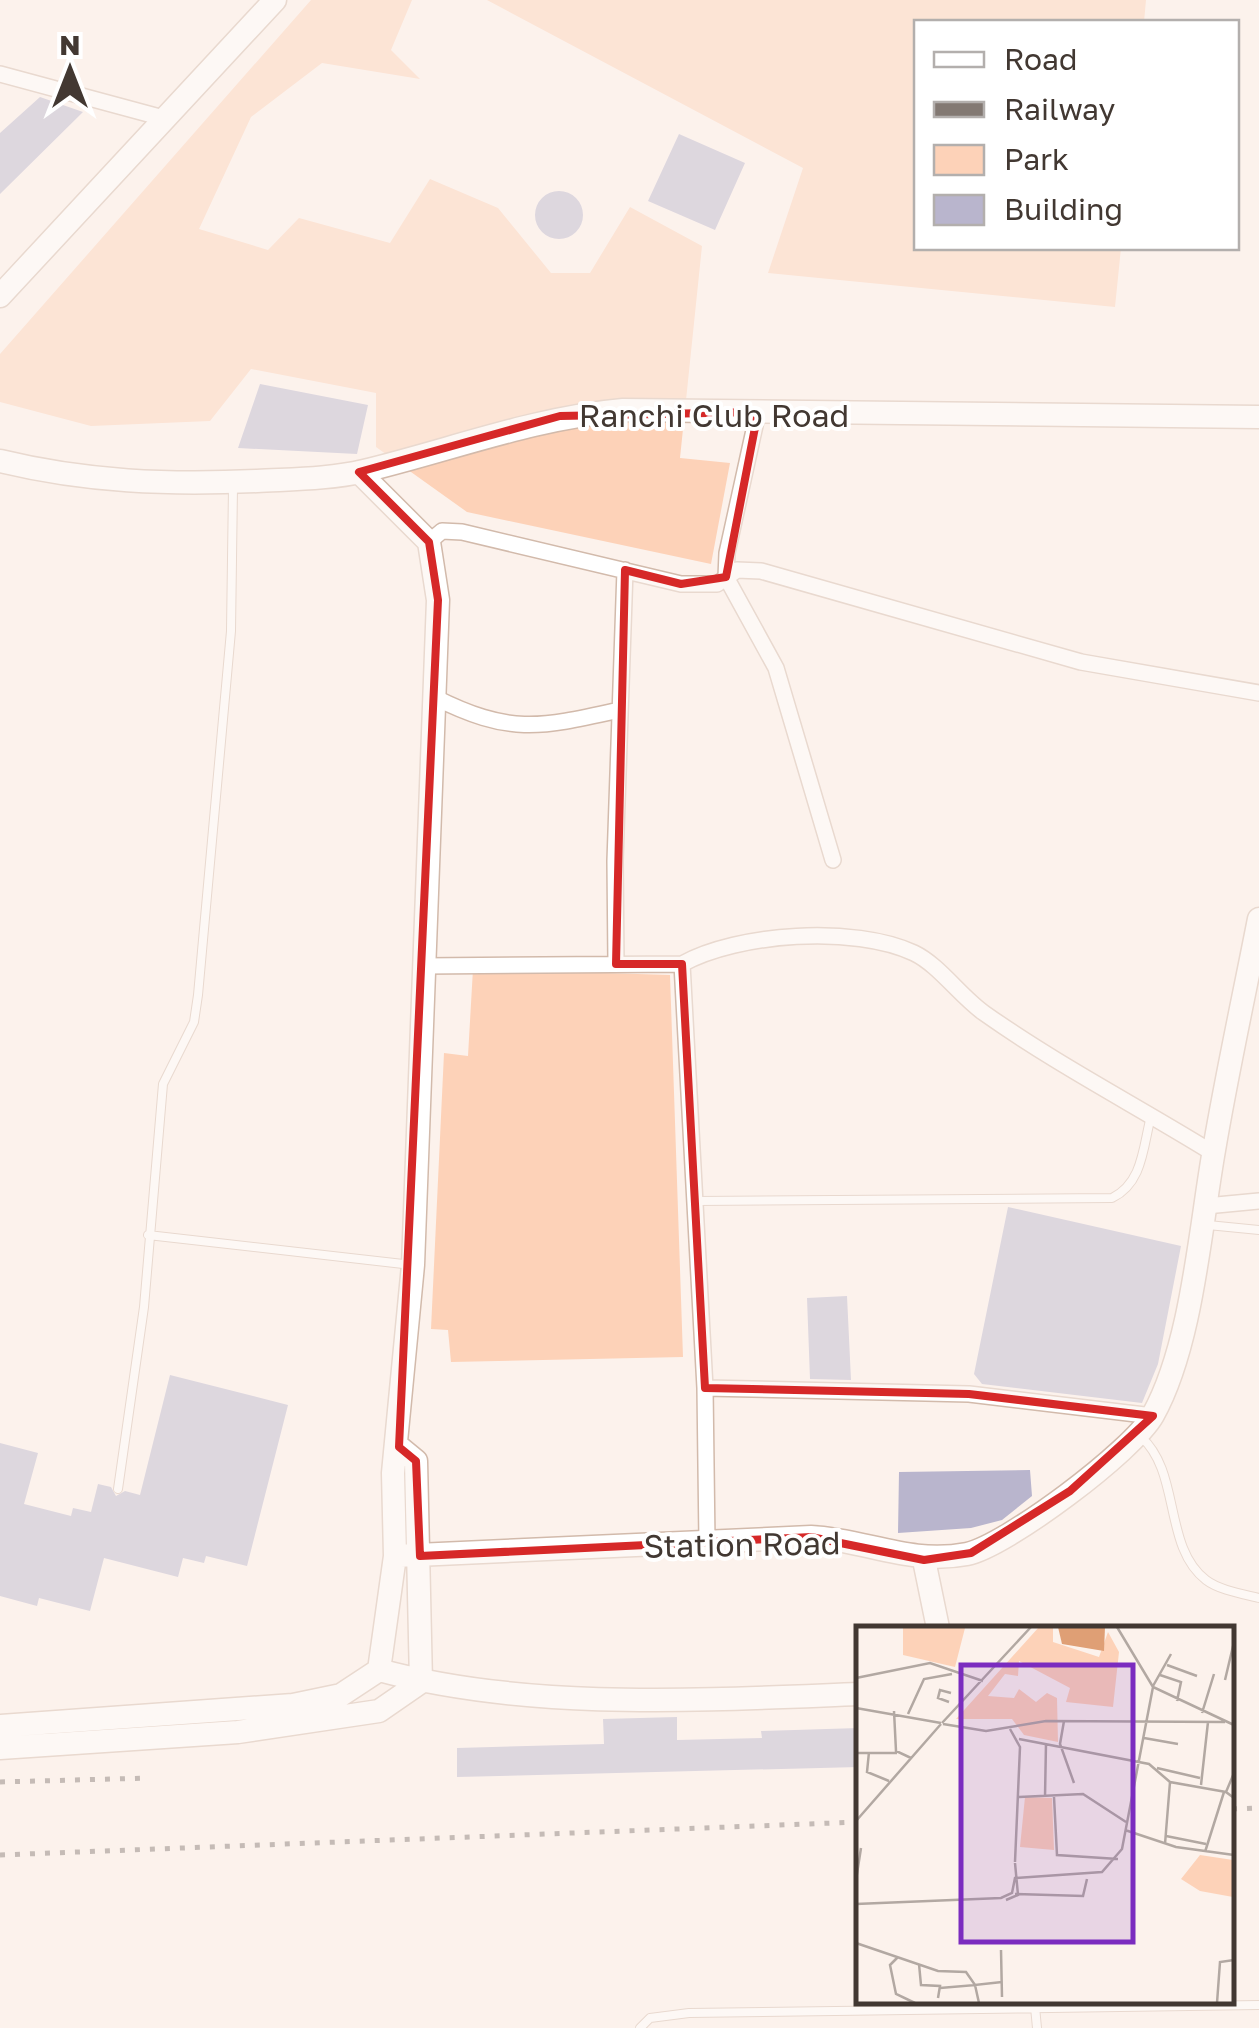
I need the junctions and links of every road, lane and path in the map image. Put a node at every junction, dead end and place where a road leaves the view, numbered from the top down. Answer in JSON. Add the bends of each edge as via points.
{"nodes":[{"id":1,"x":275,"y":0,"type":"edge"},
{"id":2,"x":0,"y":74,"type":"edge"},
{"id":3,"x":167,"y":119,"type":"junction"},
{"id":4,"x":0,"y":296,"type":"edge"},
{"id":5,"x":758,"y":412,"type":"junction"},
{"id":6,"x":1259,"y":417,"type":"edge"},
{"id":7,"x":0,"y":462,"type":"edge"},
{"id":8,"x":359,"y":472,"type":"junction"},
{"id":9,"x":233,"y":482,"type":"junction"},
{"id":10,"x":428,"y":542,"type":"junction"},
{"id":11,"x":625,"y":570,"type":"junction"},
{"id":12,"x":726,"y":577,"type":"junction"},
{"id":13,"x":1259,"y":693,"type":"edge"},
{"id":14,"x":434,"y":697,"type":"junction"},
{"id":15,"x":620,"y":710,"type":"junction"},
{"id":16,"x":833,"y":860,"type":"dead end"},
{"id":17,"x":1259,"y":920,"type":"edge"},
{"id":18,"x":616,"y":964,"type":"junction"},
{"id":19,"x":682,"y":964,"type":"junction"},
{"id":20,"x":424,"y":966,"type":"junction"},
{"id":21,"x":1151,"y":1115,"type":"junction"},
{"id":22,"x":1213,"y":1153,"type":"junction"},
{"id":23,"x":692,"y":1201,"type":"junction"},
{"id":24,"x":1259,"y":1201,"type":"edge"},
{"id":25,"x":1204,"y":1216,"type":"junction"},
{"id":26,"x":1259,"y":1230,"type":"edge"},
{"id":27,"x":148,"y":1235,"type":"junction"},
{"id":28,"x":413,"y":1265,"type":"junction"},
{"id":29,"x":706,"y":1388,"type":"junction"},
{"id":30,"x":1145,"y":1425,"type":"junction"},
{"id":31,"x":399,"y":1447,"type":"junction"},
{"id":32,"x":118,"y":1489,"type":"dead end"},
{"id":33,"x":708,"y":1542,"type":"junction"},
{"id":34,"x":396,"y":1556,"type":"junction"},
{"id":35,"x":420,"y":1556,"type":"junction"},
{"id":36,"x":924,"y":1560,"type":"junction"},
{"id":37,"x":1259,"y":1598,"type":"edge"},
{"id":38,"x":938,"y":1626,"type":"edge"},
{"id":39,"x":378,"y":1670,"type":"junction"},
{"id":40,"x":421,"y":1682,"type":"junction"},
{"id":41,"x":856,"y":1694,"type":"edge"},
{"id":42,"x":0,"y":1726,"type":"edge"},
{"id":43,"x":0,"y":1748,"type":"edge"},
{"id":44,"x":1259,"y":2005,"type":"edge"},
{"id":45,"x":1035,"y":2007,"type":"junction"},
{"id":46,"x":640,"y":2028,"type":"edge"},
{"id":47,"x":1037,"y":2028,"type":"edge"}],
"edges":[{"from":1,"to":3,"type":"street"},
{"from":2,"to":3,"type":"street"},
{"from":3,"to":4,"type":"street"},
{"from":5,"to":6,"type":"street","name":"Ranchi Club Road"},
{"from":5,"to":8,"type":"street","name":"Ranchi Club Road","via":[[560,416]]},
{"from":5,"to":12,"type":"street"},
{"from":7,"to":9,"type":"street","name":"Ranchi Club Road","via":[[96,480]]},
{"from":8,"to":9,"type":"street","name":"Ranchi Club Road"},
{"from":8,"to":10,"type":"street"},
{"from":9,"to":27,"type":"lane","via":[[231,631],[198,995],[188,1036],[163,1084]]},
{"from":10,"to":11,"type":"street","via":[[442,531],[462,532]]},
{"from":10,"to":14,"type":"street","via":[[438,600]]},
{"from":11,"to":12,"type":"street","via":[[681,584],[717,584]]},
{"from":11,"to":15,"type":"street"},
{"from":12,"to":13,"type":"street","via":[[736,570],[760,571],[1081,662]]},
{"from":12,"to":16,"type":"street","via":[[776,668]]},
{"from":14,"to":15,"type":"street","via":[[494,724],[527,726]]},
{"from":14,"to":20,"type":"street"},
{"from":15,"to":18,"type":"street"},
{"from":17,"to":22,"type":"street"},
{"from":18,"to":19,"type":"street"},
{"from":18,"to":20,"type":"street"},
{"from":19,"to":21,"type":"street","via":[[740,942],[893,946],[917,954],[982,1012]]},
{"from":19,"to":23,"type":"street"},
{"from":20,"to":28,"type":"street"},
{"from":21,"to":22,"type":"street"},
{"from":21,"to":23,"type":"lane","via":[[1136,1178],[1112,1198]]},
{"from":22,"to":25,"type":"street"},
{"from":23,"to":29,"type":"street"},
{"from":24,"to":25,"type":"street"},
{"from":25,"to":26,"type":"lane"},
{"from":25,"to":30,"type":"street","via":[[1194,1281]]},
{"from":27,"to":28,"type":"lane"},
{"from":27,"to":32,"type":"lane"},
{"from":28,"to":31,"type":"street"},
{"from":29,"to":30,"type":"street","via":[[969,1394]]},
{"from":29,"to":33,"type":"street"},
{"from":30,"to":36,"type":"street","name":"Station Road","via":[[1002,1539],[972,1553]]},
{"from":30,"to":37,"type":"lane","via":[[1196,1566],[1206,1580]]},
{"from":31,"to":34,"type":"street","via":[[393,1473]]},
{"from":31,"to":35,"type":"street","via":[[416,1461]]},
{"from":33,"to":35,"type":"street","name":"Station Road"},
{"from":33,"to":36,"type":"street","name":"Station Road","via":[[845,1539]]},
{"from":34,"to":35,"type":"street","name":"Station Road"},
{"from":34,"to":39,"type":"street"},
{"from":35,"to":40,"type":"street"},
{"from":36,"to":38,"type":"street"},
{"from":39,"to":40,"type":"street"},
{"from":39,"to":42,"type":"street","via":[[341,1694],[293,1705]]},
{"from":40,"to":41,"type":"street","via":[[640,1703]]},
{"from":40,"to":43,"type":"street","via":[[378,1711],[238,1732]]},
{"from":44,"to":45,"type":"lane"},
{"from":45,"to":46,"type":"lane","via":[[688,2013],[650,2018]]},
{"from":45,"to":47,"type":"lane"}]}
